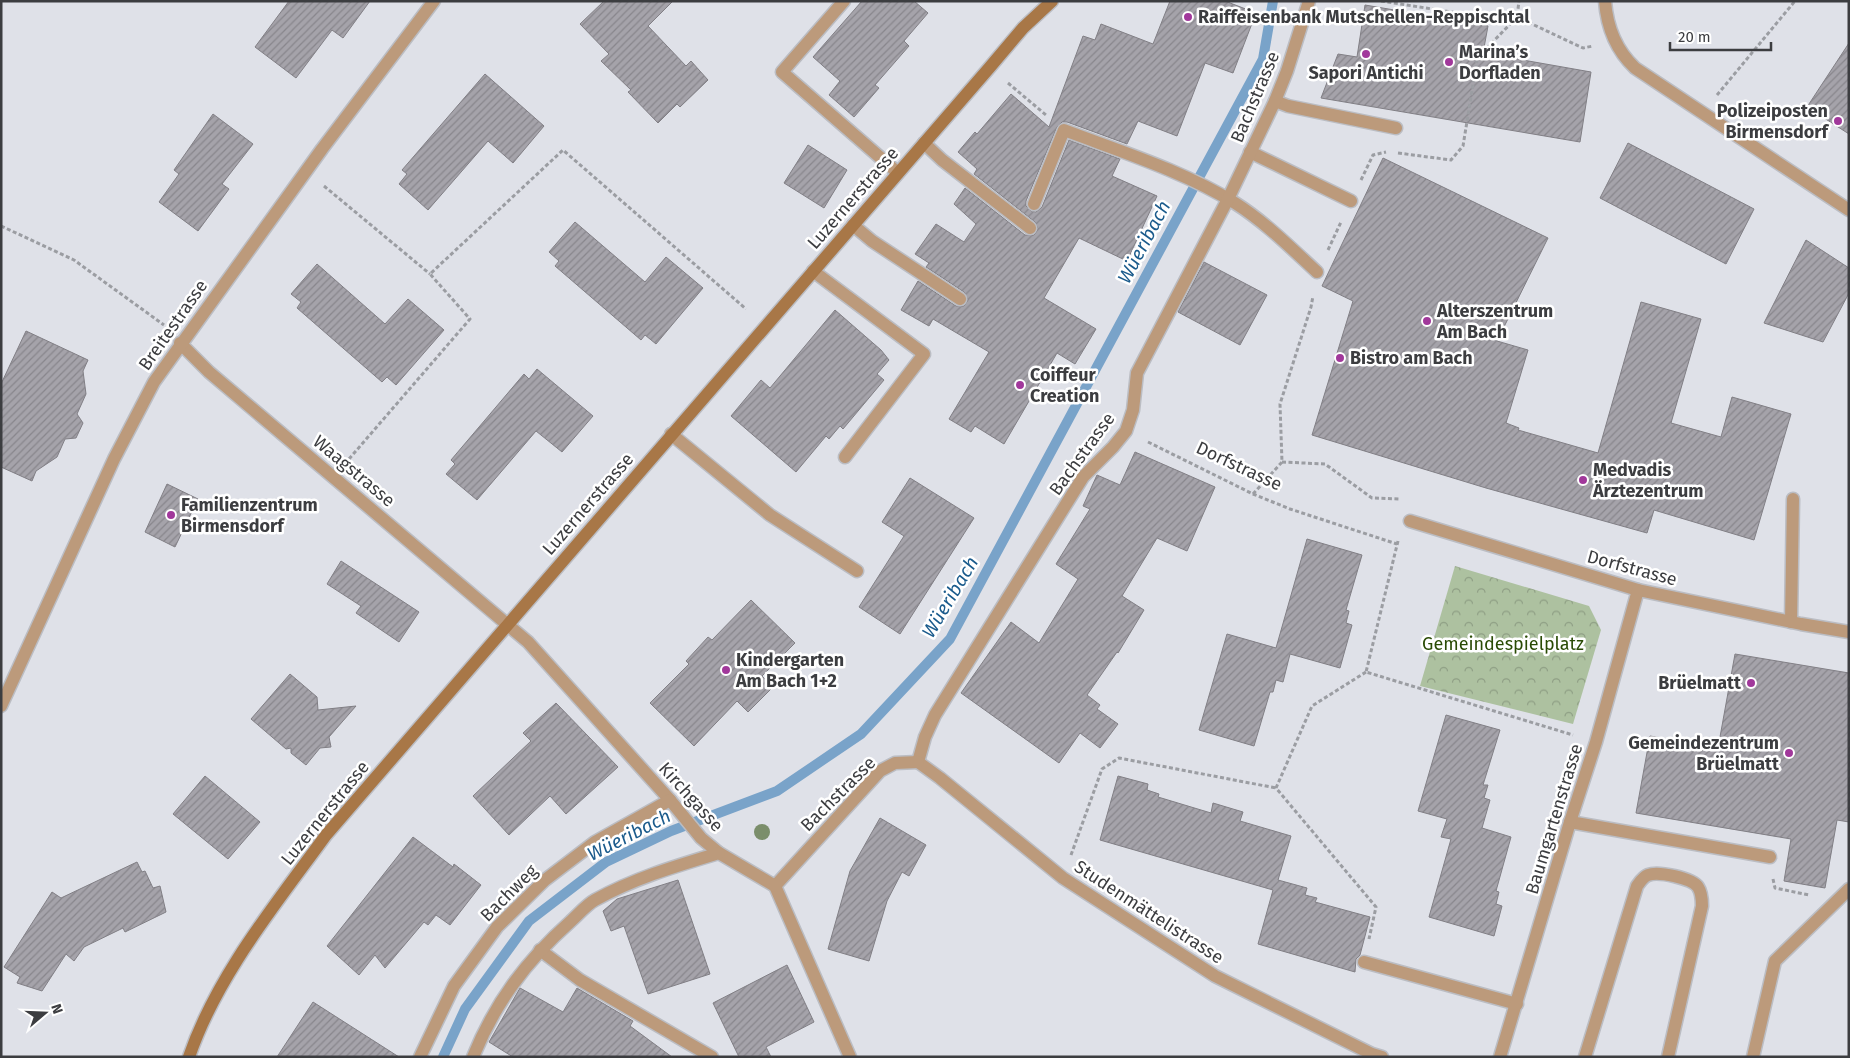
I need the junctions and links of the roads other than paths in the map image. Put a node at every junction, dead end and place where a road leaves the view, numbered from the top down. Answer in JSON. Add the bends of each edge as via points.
{"nodes":[{"id":1,"x":434,"y":1,"type":"edge"},
{"id":2,"x":844,"y":1,"type":"edge"},
{"id":3,"x":1052,"y":1,"type":"edge"},
{"id":4,"x":1309,"y":1,"type":"edge"},
{"id":5,"x":1606,"y":1,"type":"edge"},
{"id":6,"x":1275,"y":101,"type":"junction"},
{"id":7,"x":1396,"y":128,"type":"dead end"},
{"id":8,"x":924,"y":143,"type":"junction"},
{"id":9,"x":1250,"y":152,"type":"junction"},
{"id":10,"x":898,"y":173,"type":"junction"},
{"id":11,"x":1222,"y":196,"type":"junction"},
{"id":12,"x":1351,"y":201,"type":"road end"},
{"id":13,"x":1034,"y":204,"type":"dead end"},
{"id":14,"x":1849,"y":210,"type":"edge"},
{"id":15,"x":853,"y":225,"type":"junction"},
{"id":16,"x":1030,"y":228,"type":"dead end"},
{"id":17,"x":813,"y":271,"type":"junction"},
{"id":18,"x":1317,"y":272,"type":"road end"},
{"id":19,"x":960,"y":299,"type":"dead end"},
{"id":20,"x":180,"y":343,"type":"junction"},
{"id":21,"x":672,"y":434,"type":"junction"},
{"id":22,"x":845,"y":457,"type":"dead end"},
{"id":23,"x":1793,"y":499,"type":"dead end"},
{"id":24,"x":1410,"y":521,"type":"road end"},
{"id":25,"x":857,"y":570,"type":"dead end"},
{"id":26,"x":1638,"y":590,"type":"junction"},
{"id":27,"x":1791,"y":622,"type":"junction"},
{"id":28,"x":508,"y":624,"type":"junction"},
{"id":29,"x":1849,"y":632,"type":"edge"},
{"id":30,"x":1,"y":706,"type":"edge"},
{"id":31,"x":918,"y":762,"type":"junction"},
{"id":32,"x":670,"y":800,"type":"junction"},
{"id":33,"x":1570,"y":822,"type":"junction"},
{"id":34,"x":719,"y":853,"type":"junction"},
{"id":35,"x":1770,"y":857,"type":"dead end"},
{"id":36,"x":775,"y":886,"type":"junction"},
{"id":37,"x":1849,"y":889,"type":"edge"},
{"id":38,"x":540,"y":950,"type":"junction"},
{"id":39,"x":1364,"y":962,"type":"road end"},
{"id":40,"x":1517,"y":1004,"type":"junction"},
{"id":41,"x":188,"y":1057,"type":"edge"},
{"id":42,"x":420,"y":1057,"type":"edge"},
{"id":43,"x":473,"y":1057,"type":"edge"},
{"id":44,"x":712,"y":1057,"type":"edge"},
{"id":45,"x":850,"y":1057,"type":"edge"},
{"id":46,"x":1382,"y":1057,"type":"edge"},
{"id":47,"x":1500,"y":1057,"type":"edge"},
{"id":48,"x":1585,"y":1057,"type":"edge"},
{"id":49,"x":1668,"y":1057,"type":"edge"},
{"id":50,"x":1753,"y":1057,"type":"edge"}],
"edges":[{"from":1,"to":20,"type":"street","name":"Breitestrasse"},
{"from":2,"to":10,"type":"street","via":[[782,72]]},
{"from":3,"to":8,"type":"main road","name":"Luzernerstrasse","via":[[1023,28]]},
{"from":4,"to":6,"type":"street","name":"Bachstrasse"},
{"from":5,"to":14,"type":"street","via":[[1615,42],[1635,68]]},
{"from":6,"to":7,"type":"street"},
{"from":6,"to":9,"type":"street","name":"Bachstrasse"},
{"from":8,"to":10,"type":"main road","name":"Luzernerstrasse"},
{"from":8,"to":16,"type":"street"},
{"from":9,"to":11,"type":"street","name":"Bachstrasse"},
{"from":9,"to":12,"type":"street"},
{"from":10,"to":15,"type":"main road","name":"Luzernerstrasse"},
{"from":11,"to":13,"type":"street","via":[[1182,176],[1064,130]]},
{"from":11,"to":18,"type":"street","via":[[1273,232]]},
{"from":11,"to":31,"type":"street","name":"Bachstrasse","via":[[1137,373],[1134,410],[1126,431],[1083,477],[935,715]]},
{"from":15,"to":17,"type":"main road","name":"Luzernerstrasse"},
{"from":15,"to":19,"type":"street"},
{"from":17,"to":21,"type":"main road","name":"Luzernerstrasse"},
{"from":17,"to":22,"type":"street","via":[[924,354]]},
{"from":20,"to":28,"type":"street","name":"Waagstrasse","via":[[209,372]]},
{"from":20,"to":30,"type":"street","name":"Breitestrasse","via":[[154,382],[114,459]]},
{"from":21,"to":25,"type":"street","via":[[770,515]]},
{"from":21,"to":28,"type":"main road","name":"Luzernerstrasse"},
{"from":23,"to":27,"type":"street"},
{"from":24,"to":26,"type":"street","name":"Dorfstrasse"},
{"from":26,"to":27,"type":"street","name":"Dorfstrasse"},
{"from":26,"to":33,"type":"street","name":"Baumgartenstrasse"},
{"from":27,"to":29,"type":"street","name":"Dorfstrasse"},
{"from":28,"to":32,"type":"street","name":"Kirchgasse","via":[[528,642]]},
{"from":28,"to":41,"type":"main road","name":"Luzernerstrasse","via":[[320,843],[227,976]]},
{"from":31,"to":36,"type":"street","name":"Bachstrasse","via":[[895,763],[880,771]]},
{"from":31,"to":46,"type":"street","name":"Studenmättelistrasse","via":[[1063,878],[1216,976]]},
{"from":32,"to":34,"type":"street","name":"Kirchgasse","via":[[701,838]]},
{"from":32,"to":42,"type":"street","name":"Bachweg","via":[[595,842],[545,880],[497,927],[454,986]]},
{"from":33,"to":35,"type":"street"},
{"from":33,"to":40,"type":"street","name":"Baumgartenstrasse"},
{"from":34,"to":36,"type":"street","name":"Kirchgasse"},
{"from":34,"to":38,"type":"street","via":[[660,870],[594,901]]},
{"from":36,"to":45,"type":"street"},
{"from":37,"to":50,"type":"street","via":[[1775,961]]},
{"from":38,"to":43,"type":"street","via":[[509,988]]},
{"from":38,"to":44,"type":"street","via":[[580,980]]},
{"from":39,"to":40,"type":"street"},
{"from":40,"to":47,"type":"street","name":"Baumgartenstrasse"},
{"from":48,"to":49,"type":"street","via":[[1637,886],[1649,875],[1659,874],[1689,880],[1697,886],[1702,906]]}]}
